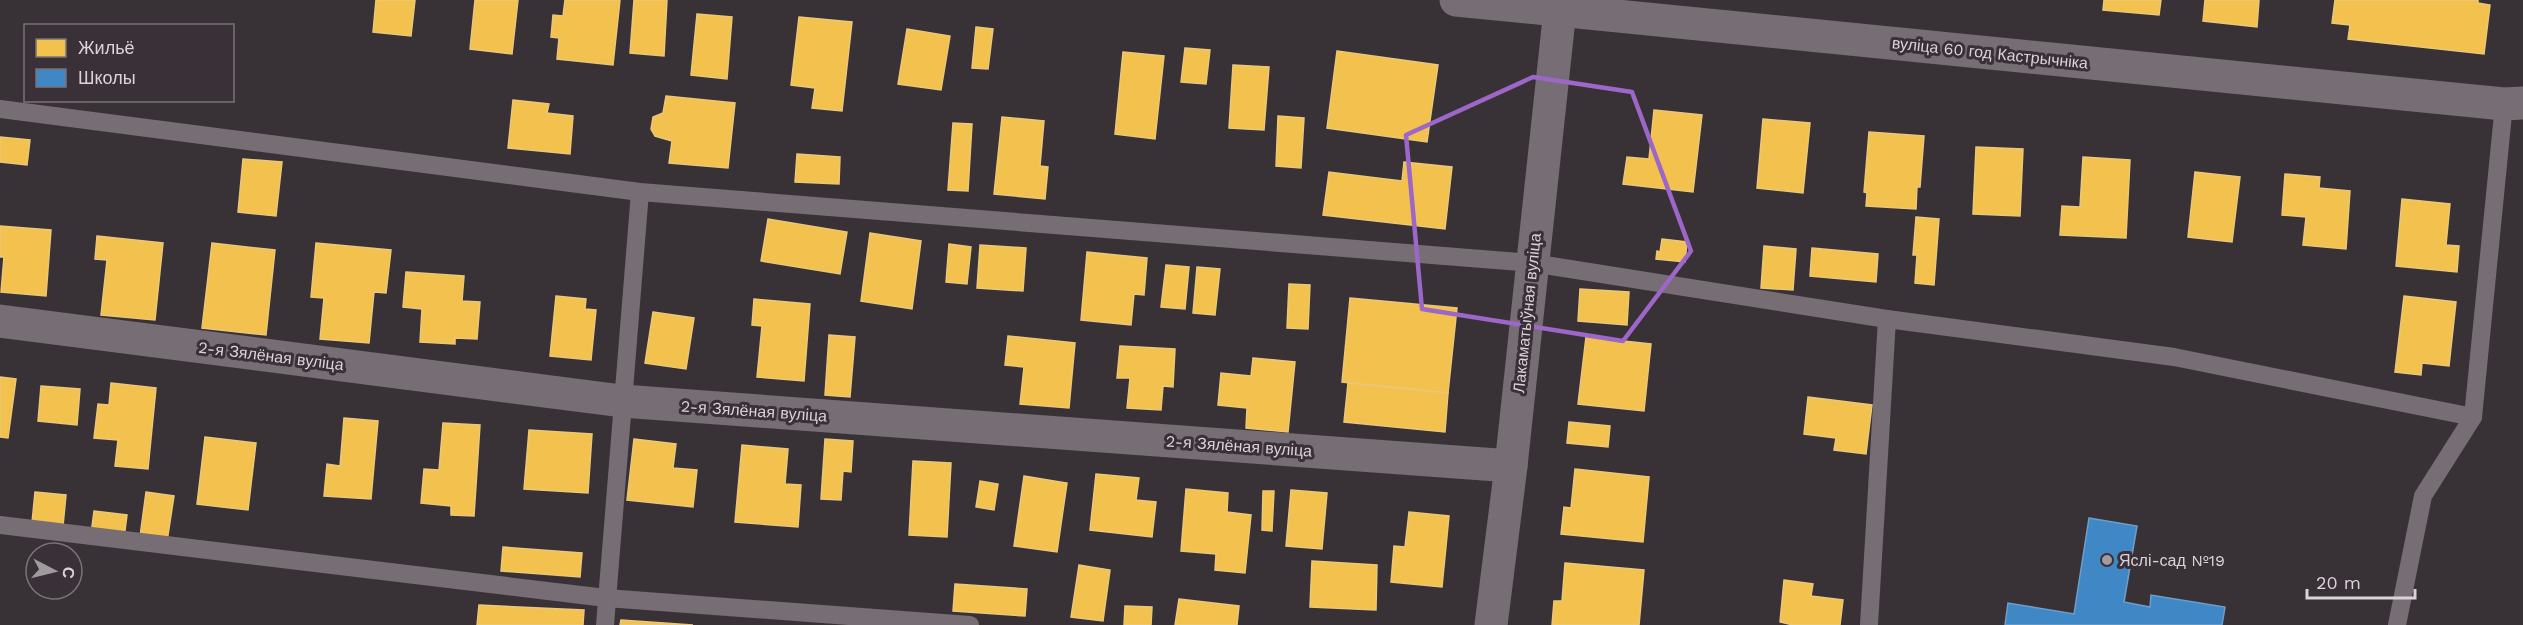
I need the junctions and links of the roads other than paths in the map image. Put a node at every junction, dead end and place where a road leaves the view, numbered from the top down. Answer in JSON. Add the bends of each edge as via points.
{"nodes":[{"id":1,"x":1456,"y":0,"type":"edge"},
{"id":2,"x":1561,"y":5,"type":"edge"},
{"id":3,"x":2513,"y":103,"type":"edge"},
{"id":4,"x":0,"y":109,"type":"edge"},
{"id":5,"x":640,"y":192,"type":"junction"},
{"id":6,"x":1532,"y":262,"type":"junction"},
{"id":7,"x":1887,"y":319,"type":"junction"},
{"id":8,"x":0,"y":321,"type":"edge"},
{"id":9,"x":622,"y":401,"type":"junction"},
{"id":10,"x":2473,"y":417,"type":"junction"},
{"id":11,"x":1511,"y":466,"type":"junction"},
{"id":12,"x":0,"y":525,"type":"edge"},
{"id":13,"x":606,"y":598,"type":"junction"},
{"id":14,"x":605,"y":625,"type":"edge"},
{"id":15,"x":970,"y":625,"type":"edge"},
{"id":16,"x":1491,"y":625,"type":"edge"},
{"id":17,"x":1869,"y":625,"type":"edge"},
{"id":18,"x":2397,"y":625,"type":"edge"}],
"edges":[{"from":1,"to":2,"type":"street","name":"вуліца 60 год Кастрычніка"},
{"from":2,"to":3,"type":"street","name":"вуліца 60 год Кастрычніка"},
{"from":2,"to":6,"type":"street","name":"Лакаматыўная вуліца"},
{"from":3,"to":10,"type":"lane"},
{"from":4,"to":5,"type":"lane"},
{"from":5,"to":6,"type":"lane"},
{"from":5,"to":9,"type":"lane"},
{"from":6,"to":7,"type":"lane"},
{"from":6,"to":11,"type":"street","name":"Лакаматыўная вуліца"},
{"from":7,"to":10,"type":"lane","via":[[2174,357]]},
{"from":7,"to":17,"type":"lane"},
{"from":8,"to":9,"type":"street","name":"2-я Зялёная вуліца"},
{"from":9,"to":11,"type":"street","name":"2-я Зялёная вуліца"},
{"from":9,"to":13,"type":"lane"},
{"from":10,"to":18,"type":"lane","via":[[2423,496]]},
{"from":11,"to":16,"type":"street","name":"Лакаматыўная вуліца"},
{"from":12,"to":13,"type":"lane"},
{"from":13,"to":14,"type":"lane"},
{"from":13,"to":15,"type":"lane"}]}
